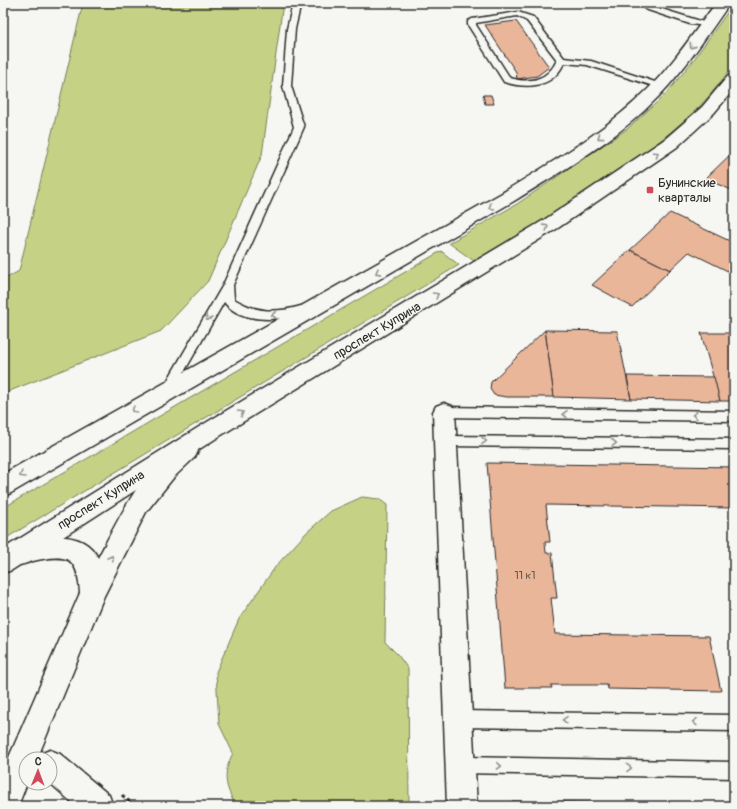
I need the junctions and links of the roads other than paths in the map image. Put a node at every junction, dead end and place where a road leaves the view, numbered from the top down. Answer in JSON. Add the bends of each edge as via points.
{"nodes":[{"id":1,"x":298,"y":3,"type":"edge"},
{"id":2,"x":646,"y":3,"type":"edge"},
{"id":3,"x":723,"y":3,"type":"edge"},
{"id":4,"x":706,"y":24,"type":"junction"},
{"id":5,"x":561,"y":60,"type":"junction"},
{"id":6,"x":734,"y":79,"type":"edge"},
{"id":7,"x":660,"y":85,"type":"junction"},
{"id":8,"x":228,"y":285,"type":"junction"},
{"id":9,"x":324,"y":302,"type":"junction"},
{"id":10,"x":168,"y":390,"type":"junction"},
{"id":11,"x":444,"y":412,"type":"joint"},
{"id":12,"x":734,"y":416,"type":"edge"},
{"id":13,"x":207,"y":433,"type":"junction"},
{"id":14,"x":445,"y":441,"type":"junction"},
{"id":15,"x":734,"y":444,"type":"edge"},
{"id":16,"x":3,"y":486,"type":"edge"},
{"id":17,"x":6,"y":560,"type":"edge"},
{"id":18,"x":93,"y":593,"type":"junction"},
{"id":19,"x":458,"y":719,"type":"junction"},
{"id":20,"x":734,"y":723,"type":"edge"},
{"id":21,"x":36,"y":751,"type":"edge"},
{"id":22,"x":460,"y":765,"type":"junction"},
{"id":23,"x":734,"y":770,"type":"edge"},
{"id":24,"x":58,"y":771,"type":"edge"},
{"id":25,"x":18,"y":781,"type":"edge"},
{"id":26,"x":3,"y":806,"type":"edge"},
{"id":27,"x":98,"y":806,"type":"edge"},
{"id":28,"x":462,"y":806,"type":"edge"}],
"edges":[{"from":1,"to":8,"type":"lane","via":[[291,29],[287,86],[299,127]]},
{"from":2,"to":4,"type":"lane","via":[[648,7]]},
{"from":3,"to":4,"type":"main road"},
{"from":4,"to":7,"type":"main road","one_way":true,"via":[[681,61]]},
{"from":5,"to":5,"type":"lane","via":[[530,19],[524,16],[518,14],[472,21],[472,25],[507,80],[523,84],[544,80],[558,69]]},
{"from":5,"to":7,"type":"lane","via":[[588,63]]},
{"from":13,"to":6,"type":"main road","name":"проспект Куприна","one_way":true,"via":[[478,270],[624,176],[672,143],[708,110]]},
{"from":7,"to":9,"type":"main road","one_way":true,"via":[[625,119],[584,149],[508,197]]},
{"from":9,"to":8,"type":"lane","one_way":true,"via":[[293,314],[258,316],[238,308],[230,301]]},
{"from":8,"to":10,"type":"lane","one_way":true},
{"from":9,"to":10,"type":"main road"},
{"from":10,"to":16,"type":"main road","one_way":true},
{"from":12,"to":11,"type":"lane","one_way":true},
{"from":11,"to":14,"type":"main road"},
{"from":13,"to":17,"type":"main road","name":"проспект Куприна"},
{"from":18,"to":13,"type":"main road","one_way":true,"via":[[138,505],[166,470]]},
{"from":14,"to":15,"type":"lane","one_way":true},
{"from":14,"to":19,"type":"main road"},
{"from":17,"to":18,"type":"main road","via":[[38,549],[61,547],[79,551],[89,564]]},
{"from":18,"to":21,"type":"main road"},
{"from":20,"to":19,"type":"lane","one_way":true},
{"from":19,"to":22,"type":"main road"},
{"from":22,"to":23,"type":"lane","one_way":true},
{"from":22,"to":28,"type":"main road"},
{"from":24,"to":27,"type":"main road"},
{"from":25,"to":26,"type":"main road"}]}
